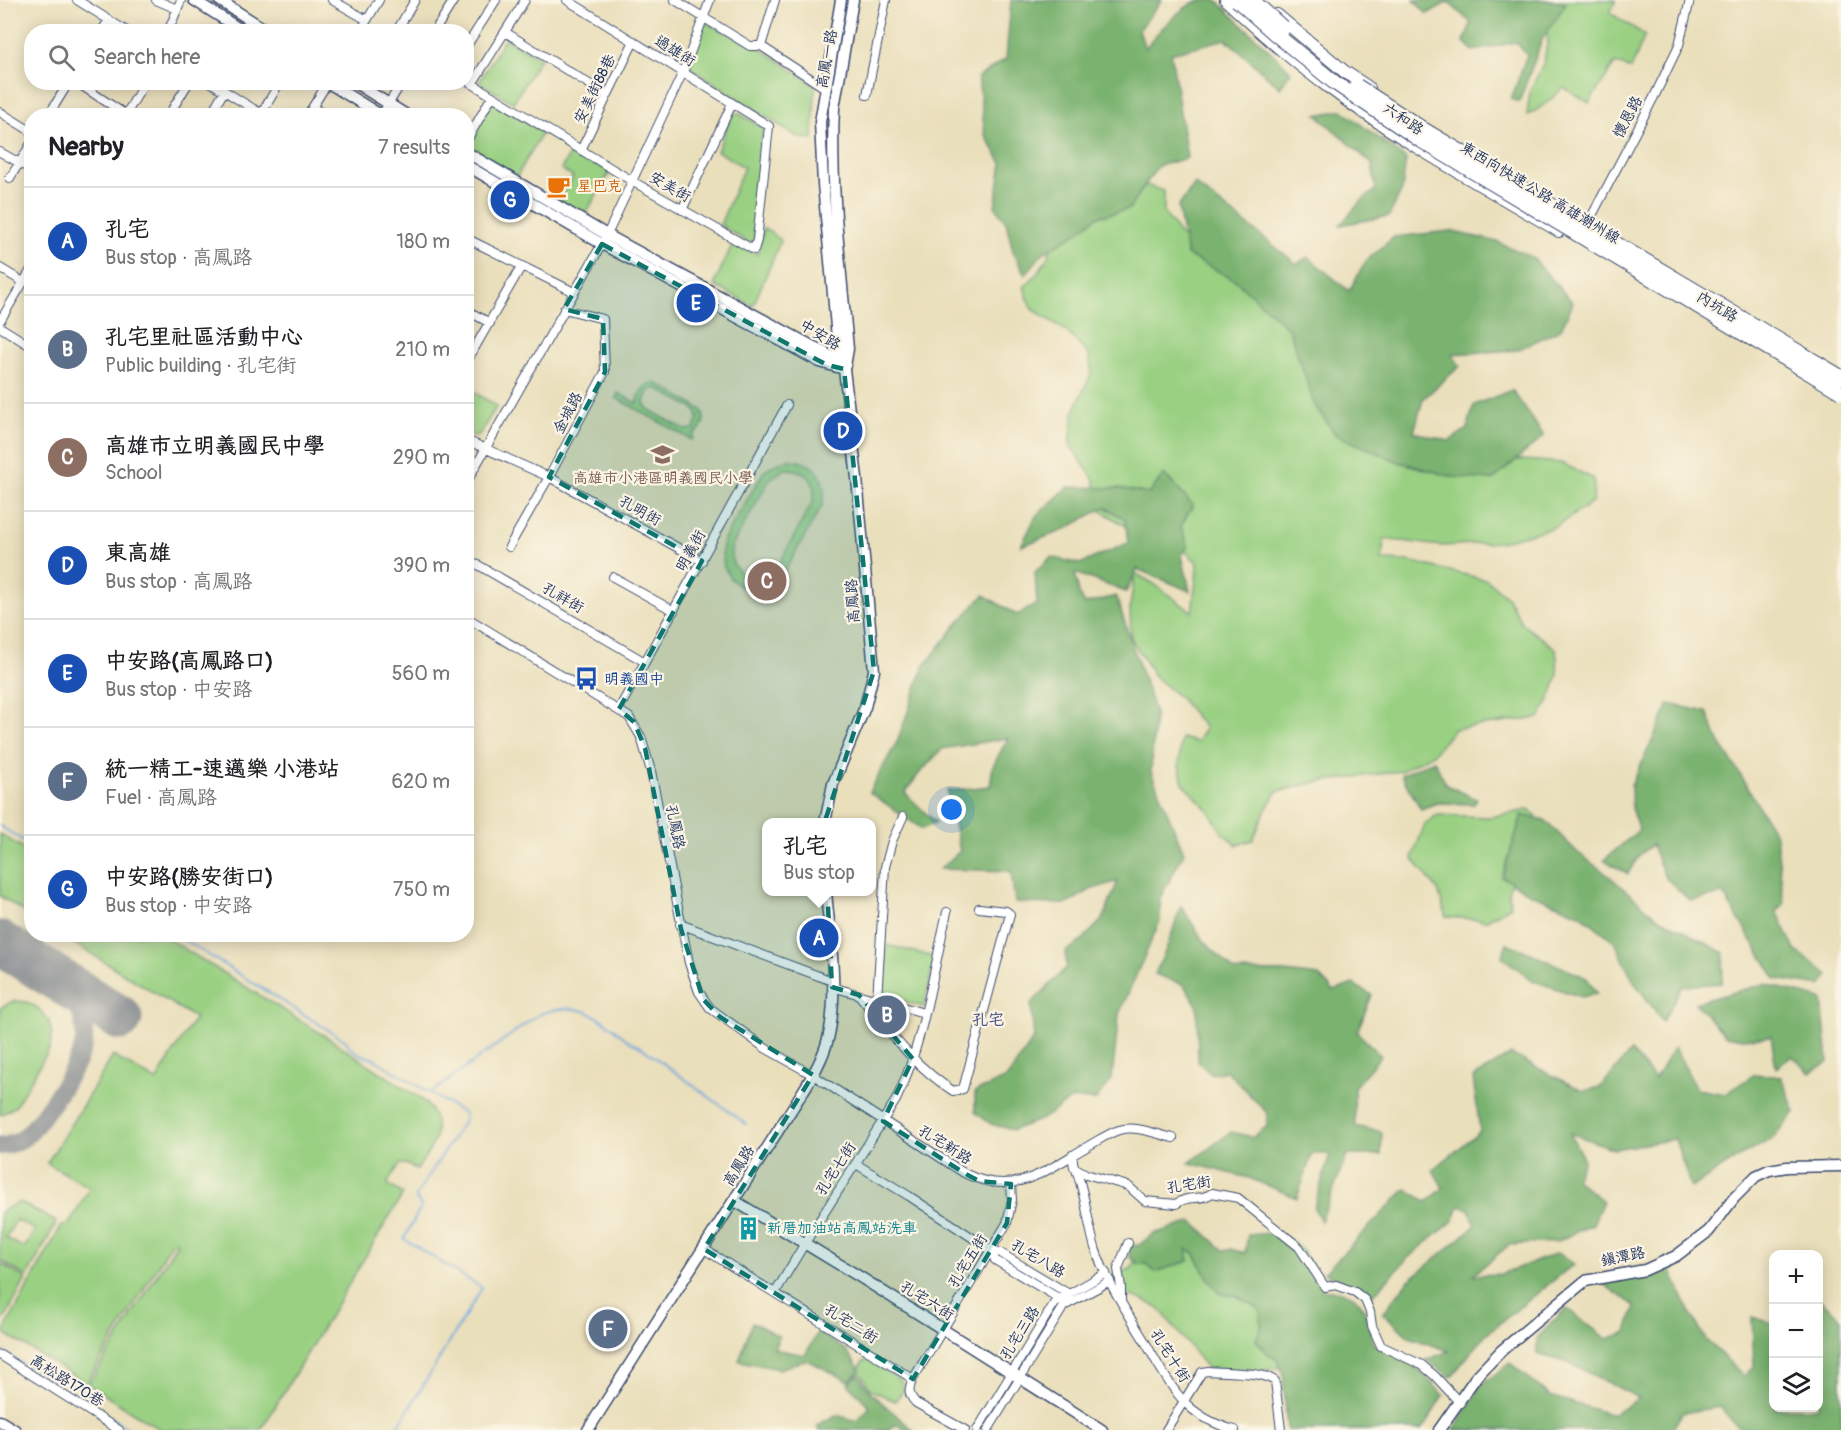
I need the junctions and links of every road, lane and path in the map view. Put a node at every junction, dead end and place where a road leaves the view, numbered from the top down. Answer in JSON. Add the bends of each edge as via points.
{"nodes":[{"id":1,"x":77,"y":0,"type":"edge"},
{"id":2,"x":156,"y":0,"type":"edge"},
{"id":3,"x":181,"y":0,"type":"edge"},
{"id":4,"x":194,"y":0,"type":"edge"},
{"id":5,"x":219,"y":0,"type":"edge"},
{"id":6,"x":332,"y":0,"type":"edge"},
{"id":7,"x":379,"y":0,"type":"edge"},
{"id":8,"x":415,"y":0,"type":"edge"},
{"id":9,"x":454,"y":0,"type":"edge"},
{"id":10,"x":496,"y":0,"type":"edge"},
{"id":11,"x":525,"y":0,"type":"edge"},
{"id":12,"x":567,"y":0,"type":"edge"},
{"id":13,"x":675,"y":0,"type":"edge"},
{"id":14,"x":710,"y":0,"type":"edge"},
{"id":15,"x":775,"y":0,"type":"edge"},
{"id":16,"x":841,"y":0,"type":"edge"},
{"id":17,"x":853,"y":0,"type":"edge"},
{"id":18,"x":886,"y":0,"type":"edge"},
{"id":19,"x":1226,"y":0,"type":"edge"},
{"id":20,"x":1237,"y":0,"type":"edge"},
{"id":21,"x":1252,"y":0,"type":"edge"},
{"id":22,"x":1261,"y":0,"type":"edge"},
{"id":23,"x":1690,"y":0,"type":"edge"},
{"id":24,"x":177,"y":9,"type":"junction"},
{"id":25,"x":703,"y":18,"type":"junction"},
{"id":26,"x":109,"y":20,"type":"junction"},
{"id":27,"x":367,"y":20,"type":"junction"},
{"id":28,"x":106,"y":24,"type":"edge"},
{"id":29,"x":115,"y":24,"type":"edge"},
{"id":30,"x":171,"y":24,"type":"edge"},
{"id":31,"x":232,"y":24,"type":"edge"},
{"id":32,"x":256,"y":24,"type":"edge"},
{"id":33,"x":365,"y":24,"type":"edge"},
{"id":34,"x":401,"y":24,"type":"edge"},
{"id":35,"x":440,"y":24,"type":"edge"},
{"id":36,"x":505,"y":32,"type":"junction"},
{"id":37,"x":474,"y":34,"type":"edge"},
{"id":38,"x":634,"y":41,"type":"junction"},
{"id":39,"x":761,"y":46,"type":"junction"},
{"id":40,"x":683,"y":72,"type":"junction"},
{"id":41,"x":474,"y":75,"type":"edge"},
{"id":42,"x":474,"y":85,"type":"edge"},
{"id":43,"x":825,"y":88,"type":"junction"},
{"id":44,"x":64,"y":90,"type":"edge"},
{"id":45,"x":88,"y":90,"type":"edge"},
{"id":46,"x":141,"y":90,"type":"edge"},
{"id":47,"x":184,"y":90,"type":"edge"},
{"id":48,"x":221,"y":90,"type":"edge"},
{"id":49,"x":276,"y":90,"type":"edge"},
{"id":50,"x":324,"y":90,"type":"edge"},
{"id":51,"x":340,"y":90,"type":"edge"},
{"id":52,"x":367,"y":90,"type":"edge"},
{"id":53,"x":397,"y":90,"type":"edge"},
{"id":54,"x":224,"y":92,"type":"junction"},
{"id":55,"x":607,"y":95,"type":"junction"},
{"id":56,"x":867,"y":95,"type":"dead end"},
{"id":57,"x":492,"y":96,"type":"junction"},
{"id":58,"x":389,"y":103,"type":"junction"},
{"id":59,"x":732,"y":104,"type":"junction"},
{"id":60,"x":313,"y":107,"type":"edge"},
{"id":61,"x":53,"y":108,"type":"edge"},
{"id":62,"x":116,"y":108,"type":"edge"},
{"id":63,"x":131,"y":108,"type":"edge"},
{"id":64,"x":173,"y":108,"type":"edge"},
{"id":65,"x":215,"y":108,"type":"edge"},
{"id":66,"x":250,"y":108,"type":"edge"},
{"id":67,"x":266,"y":108,"type":"edge"},
{"id":68,"x":370,"y":108,"type":"edge"},
{"id":69,"x":386,"y":108,"type":"edge"},
{"id":70,"x":396,"y":108,"type":"edge"},
{"id":71,"x":0,"y":112,"type":"edge"},
{"id":72,"x":820,"y":122,"type":"joint"},
{"id":73,"x":833,"y":123,"type":"joint"},
{"id":74,"x":769,"y":126,"type":"joint"},
{"id":75,"x":24,"y":127,"type":"edge"},
{"id":76,"x":474,"y":128,"type":"edge"},
{"id":77,"x":581,"y":150,"type":"junction"},
{"id":78,"x":0,"y":152,"type":"edge"},
{"id":79,"x":24,"y":155,"type":"edge"},
{"id":80,"x":474,"y":157,"type":"edge"},
{"id":81,"x":19,"y":163,"type":"junction"},
{"id":82,"x":24,"y":166,"type":"edge"},
{"id":83,"x":474,"y":169,"type":"edge"},
{"id":84,"x":10,"y":178,"type":"dead end"},
{"id":85,"x":632,"y":181,"type":"junction"},
{"id":86,"x":682,"y":210,"type":"junction"},
{"id":87,"x":1589,"y":221,"type":"junction"},
{"id":88,"x":604,"y":240,"type":"junction"},
{"id":89,"x":474,"y":242,"type":"edge"},
{"id":90,"x":1578,"y":242,"type":"junction"},
{"id":91,"x":0,"y":267,"type":"edge"},
{"id":92,"x":521,"y":267,"type":"junction"},
{"id":93,"x":24,"y":274,"type":"edge"},
{"id":94,"x":24,"y":282,"type":"edge"},
{"id":95,"x":574,"y":292,"type":"junction"},
{"id":96,"x":564,"y":309,"type":"junction"},
{"id":97,"x":474,"y":314,"type":"edge"},
{"id":98,"x":0,"y":321,"type":"edge"},
{"id":99,"x":490,"y":323,"type":"junction"},
{"id":100,"x":0,"y":327,"type":"edge"},
{"id":101,"x":24,"y":343,"type":"edge"},
{"id":102,"x":474,"y":350,"type":"edge"},
{"id":103,"x":844,"y":369,"type":"junction"},
{"id":104,"x":1841,"y":371,"type":"edge"},
{"id":105,"x":1841,"y":377,"type":"edge"},
{"id":106,"x":1841,"y":392,"type":"edge"},
{"id":107,"x":1841,"y":398,"type":"edge"},
{"id":108,"x":787,"y":405,"type":"dead end"},
{"id":109,"x":474,"y":444,"type":"edge"},
{"id":110,"x":485,"y":450,"type":"junction"},
{"id":111,"x":474,"y":469,"type":"edge"},
{"id":112,"x":549,"y":477,"type":"junction"},
{"id":113,"x":509,"y":547,"type":"dead end"},
{"id":114,"x":702,"y":561,"type":"junction"},
{"id":115,"x":474,"y":563,"type":"edge"},
{"id":116,"x":613,"y":577,"type":"dead end"},
{"id":117,"x":674,"y":611,"type":"junction"},
{"id":118,"x":474,"y":622,"type":"edge"},
{"id":119,"x":645,"y":662,"type":"junction"},
{"id":120,"x":619,"y":709,"type":"junction"},
{"id":121,"x":903,"y":817,"type":"dead end"},
{"id":122,"x":826,"y":818,"type":"edge"},
{"id":123,"x":826,"y":896,"type":"edge"},
{"id":124,"x":979,"y":908,"type":"dead end"},
{"id":125,"x":947,"y":912,"type":"dead end"},
{"id":126,"x":680,"y":924,"type":"junction"},
{"id":127,"x":832,"y":984,"type":"junction"},
{"id":128,"x":859,"y":995,"type":"junction"},
{"id":129,"x":877,"y":1000,"type":"junction"},
{"id":130,"x":924,"y":1013,"type":"junction"},
{"id":131,"x":913,"y":1059,"type":"junction"},
{"id":132,"x":813,"y":1075,"type":"junction"},
{"id":133,"x":883,"y":1121,"type":"junction"},
{"id":134,"x":1173,"y":1138,"type":"dead end"},
{"id":135,"x":1072,"y":1155,"type":"junction"},
{"id":136,"x":856,"y":1164,"type":"junction"},
{"id":137,"x":1841,"y":1166,"type":"edge"},
{"id":138,"x":1074,"y":1167,"type":"junction"},
{"id":139,"x":1011,"y":1184,"type":"junction"},
{"id":140,"x":735,"y":1201,"type":"junction"},
{"id":141,"x":805,"y":1243,"type":"junction"},
{"id":142,"x":1128,"y":1243,"type":"dead end"},
{"id":143,"x":704,"y":1249,"type":"junction"},
{"id":144,"x":991,"y":1250,"type":"junction"},
{"id":145,"x":1106,"y":1273,"type":"junction"},
{"id":146,"x":1110,"y":1281,"type":"junction"},
{"id":147,"x":775,"y":1293,"type":"junction"},
{"id":148,"x":1069,"y":1294,"type":"junction"},
{"id":149,"x":1121,"y":1302,"type":"junction"},
{"id":150,"x":1062,"y":1303,"type":"junction"},
{"id":151,"x":942,"y":1329,"type":"junction"},
{"id":152,"x":0,"y":1354,"type":"edge"},
{"id":153,"x":1016,"y":1375,"type":"junction"},
{"id":154,"x":913,"y":1379,"type":"junction"},
{"id":155,"x":1184,"y":1401,"type":"junction"},
{"id":156,"x":1460,"y":1403,"type":"junction"},
{"id":157,"x":0,"y":1421,"type":"edge"},
{"id":158,"x":15,"y":1430,"type":"edge"},
{"id":159,"x":119,"y":1430,"type":"edge"},
{"id":160,"x":588,"y":1430,"type":"edge"},
{"id":161,"x":965,"y":1430,"type":"edge"},
{"id":162,"x":977,"y":1430,"type":"edge"},
{"id":163,"x":988,"y":1430,"type":"edge"},
{"id":164,"x":1102,"y":1430,"type":"edge"},
{"id":165,"x":1166,"y":1430,"type":"edge"},
{"id":166,"x":1235,"y":1430,"type":"edge"},
{"id":167,"x":1281,"y":1430,"type":"edge"},
{"id":168,"x":1439,"y":1430,"type":"edge"}],
"edges":[{"from":1,"to":26,"type":"street"},
{"from":2,"to":24,"type":"street"},
{"from":3,"to":24,"type":"street"},
{"from":4,"to":31,"type":"street"},
{"from":5,"to":32,"type":"street"},
{"from":6,"to":27,"type":"street"},
{"from":7,"to":27,"type":"street"},
{"from":8,"to":34,"type":"street"},
{"from":9,"to":35,"type":"street"},
{"from":10,"to":37,"type":"street"},
{"from":11,"to":36,"type":"street"},
{"from":12,"to":38,"type":"street","name":"過雄街"},
{"from":13,"to":25,"type":"street"},
{"from":14,"to":25,"type":"street"},
{"from":15,"to":39,"type":"street"},
{"from":16,"to":43,"type":"street","name":"高鳳一路"},
{"from":17,"to":73,"type":"street","name":"高鳳一路"},
{"from":18,"to":56,"type":"street"},
{"from":19,"to":90,"type":"main road","name":"六和路","via":[[1330,88],[1414,145]]},
{"from":20,"to":106,"type":"highway","name":"東西向快速公路 高雄潮州線","bridge":true,"via":[[1335,83],[1420,140]]},
{"from":21,"to":105,"type":"highway","name":"東西向快速公路 高雄潮州線","bridge":true,"via":[[1341,76],[1388,107]]},
{"from":22,"to":87,"type":"main road","name":"六和路","via":[[1345,72]]},
{"from":23,"to":87,"type":"street","name":"懷恩路","via":[[1679,45]]},
{"from":24,"to":30,"type":"street"},
{"from":25,"to":39,"type":"street","via":[[750,46]]},
{"from":25,"to":40,"type":"street"},
{"from":26,"to":28,"type":"street"},
{"from":26,"to":29,"type":"street"},
{"from":27,"to":33,"type":"street"},
{"from":36,"to":41,"type":"street"},
{"from":36,"to":55,"type":"street"},
{"from":38,"to":40,"type":"street","name":"過雄街"},
{"from":38,"to":55,"type":"street","name":"安美街88巷"},
{"from":39,"to":43,"type":"street"},
{"from":40,"to":59,"type":"street","name":"過雄街"},
{"from":40,"to":85,"type":"street"},
{"from":42,"to":57,"type":"street","name":"安美街"},
{"from":43,"to":72,"type":"street","name":"高鳳一路"},
{"from":44,"to":61,"type":"street"},
{"from":45,"to":62,"type":"street"},
{"from":46,"to":63,"type":"street"},
{"from":47,"to":64,"type":"street"},
{"from":48,"to":54,"type":"street"},
{"from":49,"to":67,"type":"street"},
{"from":50,"to":60,"type":"street"},
{"from":51,"to":68,"type":"street"},
{"from":52,"to":58,"type":"street"},
{"from":53,"to":58,"type":"street"},
{"from":54,"to":65,"type":"street"},
{"from":54,"to":66,"type":"street"},
{"from":55,"to":77,"type":"street","name":"安美街88巷"},
{"from":57,"to":76,"type":"street"},
{"from":57,"to":77,"type":"street","name":"安美街"},
{"from":58,"to":69,"type":"street"},
{"from":58,"to":70,"type":"street"},
{"from":59,"to":74,"type":"street","name":"過雄街"},
{"from":59,"to":86,"type":"street"},
{"from":71,"to":75,"type":"street"},
{"from":72,"to":103,"type":"street","name":"高鳳路","via":[[838,349]]},
{"from":73,"to":103,"type":"street","name":"高鳳路","via":[[833,183],[848,349]]},
{"from":74,"to":86,"type":"street","name":"安美街","via":[[754,250]]},
{"from":77,"to":85,"type":"street","name":"安美街"},
{"from":78,"to":81,"type":"street"},
{"from":79,"to":81,"type":"street"},
{"from":80,"to":88,"type":"street","name":"中安路"},
{"from":81,"to":82,"type":"street"},
{"from":81,"to":84,"type":"street"},
{"from":83,"to":88,"type":"street","name":"中安路"},
{"from":85,"to":86,"type":"street","name":"安美街"},
{"from":85,"to":88,"type":"street"},
{"from":87,"to":90,"type":"street","name":"懷恩路"},
{"from":87,"to":104,"type":"main road","name":"內坑路"},
{"from":88,"to":95,"type":"street"},
{"from":88,"to":103,"type":"street","name":"中安路","via":[[832,357]]},
{"from":89,"to":92,"type":"street"},
{"from":90,"to":107,"type":"main road","name":"內坑路"},
{"from":91,"to":93,"type":"street"},
{"from":92,"to":95,"type":"street"},
{"from":92,"to":99,"type":"street"},
{"from":94,"to":98,"type":"street"},
{"from":95,"to":96,"type":"street"},
{"from":96,"to":110,"type":"street"},
{"from":96,"to":112,"type":"street","name":"金城路","via":[[603,319],[605,372]]},
{"from":97,"to":99,"type":"street"},
{"from":99,"to":102,"type":"street"},
{"from":100,"to":101,"type":"street"},
{"from":103,"to":122,"type":"street","name":"高鳳路","via":[[874,671],[865,707],[833,784]]},
{"from":108,"to":114,"type":"street","name":"明義街"},
{"from":109,"to":110,"type":"street","name":"孔明街"},
{"from":110,"to":111,"type":"street"},
{"from":110,"to":112,"type":"street","name":"孔明街"},
{"from":112,"to":113,"type":"street","name":"金城路"},
{"from":112,"to":114,"type":"street","name":"孔明街"},
{"from":114,"to":117,"type":"street","name":"明義街"},
{"from":115,"to":119,"type":"street","name":"孔祥街"},
{"from":116,"to":117,"type":"street"},
{"from":117,"to":119,"type":"street","name":"明義街"},
{"from":118,"to":120,"type":"street","name":"孔鳳路"},
{"from":119,"to":120,"type":"street","name":"明義街"},
{"from":120,"to":126,"type":"street","name":"孔鳳路","via":[[634,722],[645,748]]},
{"from":121,"to":129,"type":"street","via":[[885,867]]},
{"from":123,"to":127,"type":"street","name":"高鳳路"},
{"from":124,"to":131,"type":"street","via":[[1010,914],[966,1084],[953,1091]]},
{"from":125,"to":130,"type":"street"},
{"from":126,"to":127,"type":"street"},
{"from":126,"to":132,"type":"street","name":"孔鳳路","via":[[696,984],[710,1008],[765,1048]]},
{"from":127,"to":128,"type":"street"},
{"from":127,"to":132,"type":"street","name":"高鳳路","via":[[828,1037]]},
{"from":128,"to":129,"type":"street"},
{"from":128,"to":131,"type":"street"},
{"from":129,"to":130,"type":"street"},
{"from":130,"to":131,"type":"street"},
{"from":131,"to":133,"type":"street"},
{"from":132,"to":133,"type":"street","name":"孔宅新路"},
{"from":132,"to":140,"type":"street","name":"高鳳路"},
{"from":133,"to":136,"type":"street","name":"孔宅七街"},
{"from":133,"to":139,"type":"street","name":"孔宅新路","via":[[979,1181]]},
{"from":134,"to":135,"type":"street","name":"孔宅新路","via":[[1140,1129],[1120,1129]]},
{"from":135,"to":138,"type":"street"},
{"from":135,"to":139,"type":"street","name":"孔宅新路","via":[[1029,1179]]},
{"from":136,"to":141,"type":"street","name":"孔宅七街"},
{"from":136,"to":144,"type":"street","name":"孔宅八路"},
{"from":137,"to":156,"type":"street","name":"鎮潭路","via":[[1769,1170],[1756,1176],[1709,1231],[1676,1256],[1645,1270],[1585,1281],[1502,1350],[1476,1377]]},
{"from":138,"to":145,"type":"street","name":"孔宅十街","via":[[1082,1184],[1093,1241]]},
{"from":138,"to":156,"type":"street","name":"孔宅街","via":[[1128,1186],[1145,1201],[1176,1204],[1184,1198],[1212,1193],[1238,1198],[1299,1247],[1325,1287],[1336,1285],[1365,1300],[1381,1346],[1422,1365]]},
{"from":139,"to":144,"type":"street","name":"孔宅五街","via":[[1008,1223]]},
{"from":140,"to":141,"type":"street","name":"孔宅六街"},
{"from":140,"to":143,"type":"street","name":"高鳳路"},
{"from":141,"to":147,"type":"street","name":"孔宅七街"},
{"from":141,"to":151,"type":"street","name":"孔宅六街"},
{"from":142,"to":149,"type":"street","via":[[1118,1269]]},
{"from":143,"to":147,"type":"street","name":"孔宅二街"},
{"from":143,"to":160,"type":"street","name":"高鳳路"},
{"from":144,"to":148,"type":"street","name":"孔宅八路"},
{"from":144,"to":150,"type":"street","name":"孔宅八路","via":[[995,1260]]},
{"from":144,"to":151,"type":"street","name":"孔宅五街"},
{"from":145,"to":146,"type":"street","name":"孔宅十街"},
{"from":145,"to":148,"type":"street","name":"孔宅三路"},
{"from":146,"to":149,"type":"street","name":"孔宅十街"},
{"from":146,"to":150,"type":"street","name":"孔宅三路"},
{"from":147,"to":154,"type":"street","name":"孔宅二街"},
{"from":148,"to":150,"type":"street","name":"孔宅三路"},
{"from":149,"to":155,"type":"street","name":"孔宅十街"},
{"from":150,"to":153,"type":"street","name":"孔宅三路"},
{"from":151,"to":153,"type":"street","name":"孔宅六街"},
{"from":151,"to":154,"type":"street","name":"孔宅五街"},
{"from":152,"to":159,"type":"street","name":"高松路170巷"},
{"from":153,"to":162,"type":"street","name":"孔宅三路"},
{"from":153,"to":163,"type":"street","name":"孔宅三路"},
{"from":153,"to":164,"type":"street","name":"孔宅六街"},
{"from":154,"to":161,"type":"street","via":[[909,1392],[916,1403]]},
{"from":155,"to":165,"type":"street"},
{"from":155,"to":166,"type":"street","name":"孔宅十街","via":[[1212,1423]]},
{"from":155,"to":167,"type":"street","via":[[1202,1372],[1262,1376],[1275,1381]]},
{"from":156,"to":168,"type":"street","name":"鎮潭路"},
{"from":157,"to":158,"type":"street"}]}
